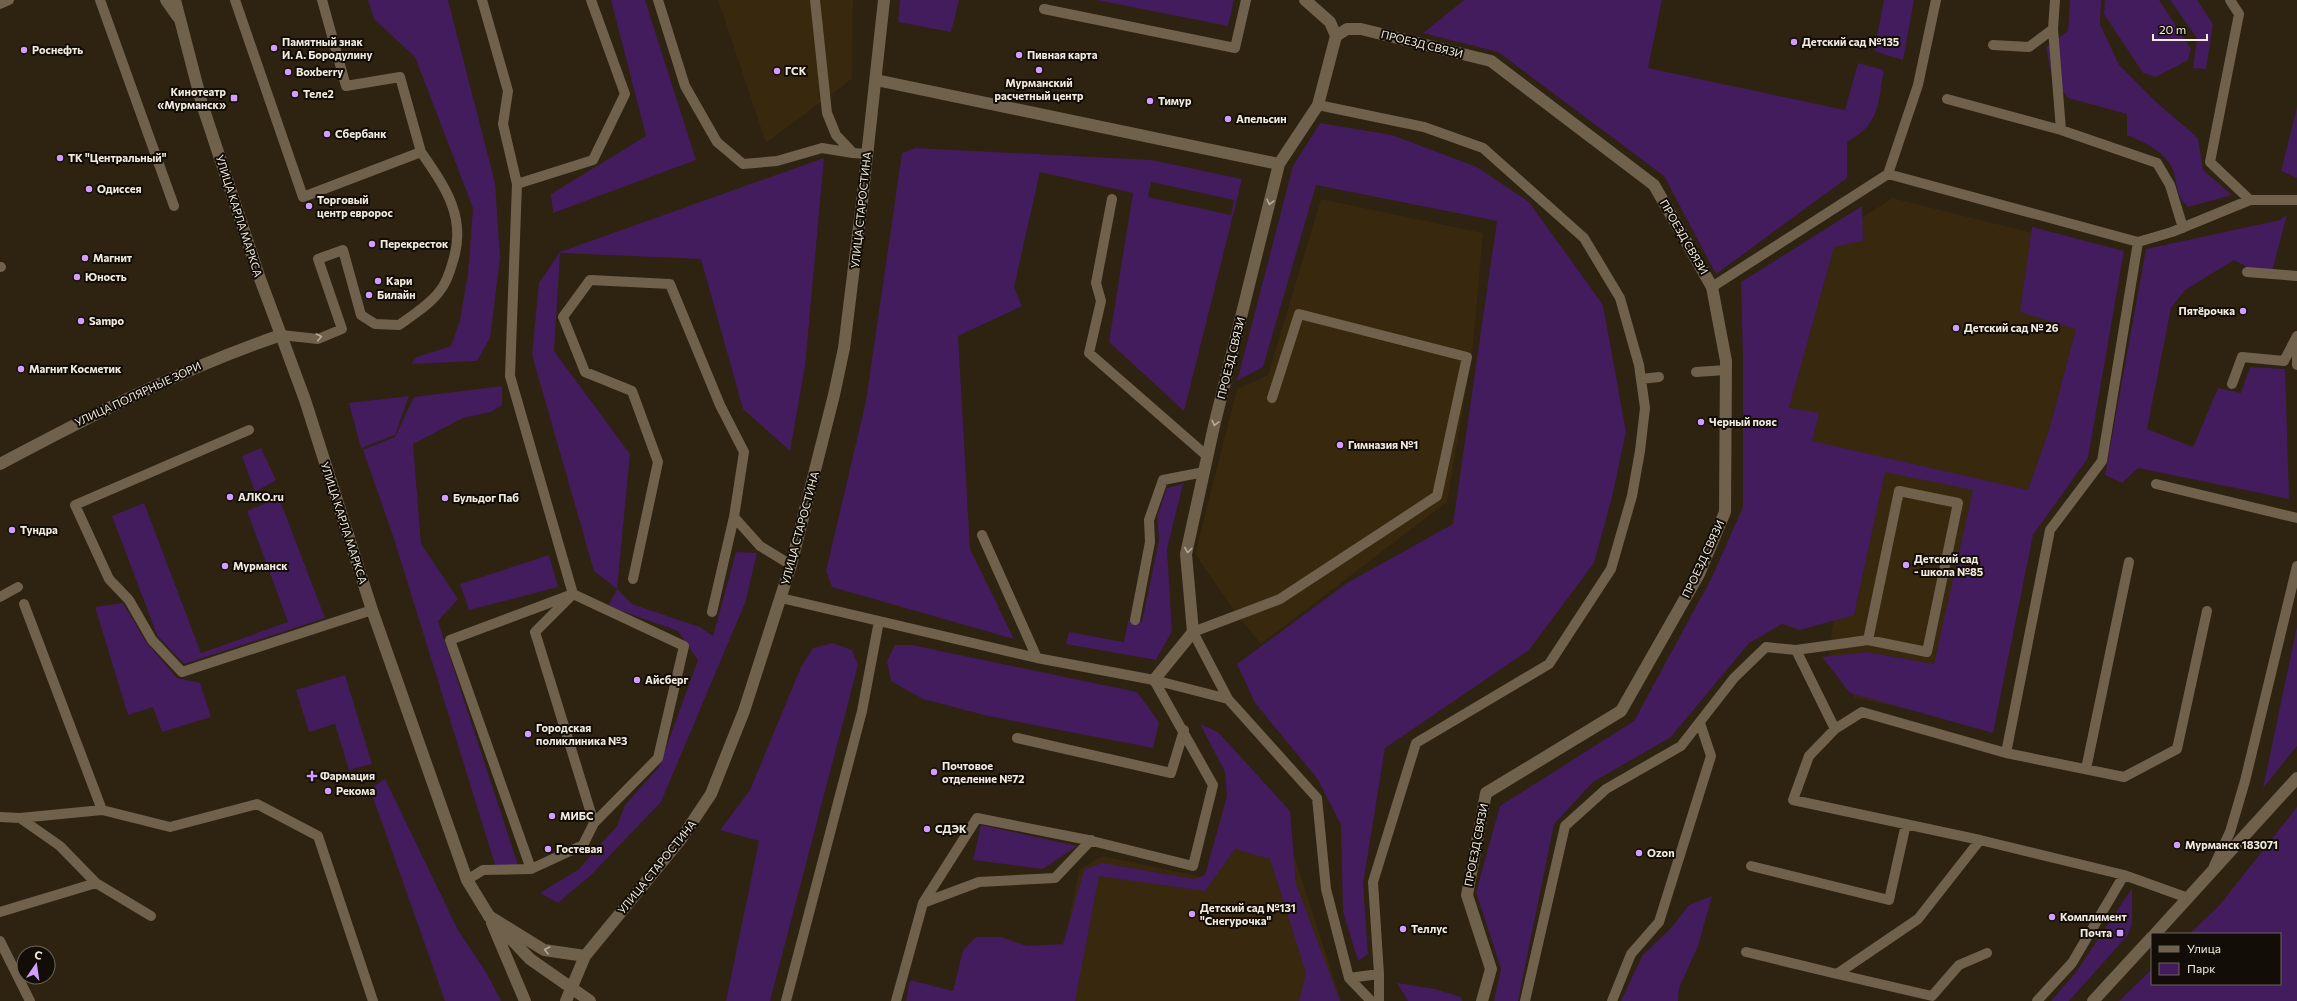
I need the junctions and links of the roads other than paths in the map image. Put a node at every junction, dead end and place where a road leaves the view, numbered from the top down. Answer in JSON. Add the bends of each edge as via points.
{"nodes":[{"id":1,"x":9,"y":0,"type":"edge"},
{"id":2,"x":100,"y":0,"type":"edge"},
{"id":3,"x":166,"y":0,"type":"edge"},
{"id":4,"x":175,"y":0,"type":"edge"},
{"id":5,"x":235,"y":0,"type":"edge"},
{"id":6,"x":322,"y":0,"type":"edge"},
{"id":7,"x":482,"y":0,"type":"edge"},
{"id":8,"x":591,"y":0,"type":"edge"},
{"id":9,"x":658,"y":0,"type":"edge"},
{"id":10,"x":815,"y":0,"type":"edge"},
{"id":11,"x":884,"y":0,"type":"edge"},
{"id":12,"x":1246,"y":0,"type":"edge"},
{"id":13,"x":1305,"y":0,"type":"edge"},
{"id":14,"x":1936,"y":0,"type":"edge"},
{"id":15,"x":2055,"y":0,"type":"edge"},
{"id":16,"x":2230,"y":0,"type":"edge"},
{"id":17,"x":0,"y":4,"type":"edge"},
{"id":18,"x":1044,"y":9,"type":"dead end"},
{"id":19,"x":178,"y":17,"type":"junction"},
{"id":20,"x":2053,"y":28,"type":"junction"},
{"id":21,"x":1336,"y":36,"type":"junction"},
{"id":22,"x":1993,"y":45,"type":"dead end"},
{"id":23,"x":876,"y":80,"type":"junction"},
{"id":24,"x":1947,"y":99,"type":"dead end"},
{"id":25,"x":1318,"y":105,"type":"junction"},
{"id":26,"x":2061,"y":130,"type":"junction"},
{"id":27,"x":421,"y":152,"type":"junction"},
{"id":28,"x":853,"y":153,"type":"junction"},
{"id":29,"x":867,"y":154,"type":"junction"},
{"id":30,"x":1280,"y":164,"type":"junction"},
{"id":31,"x":1888,"y":174,"type":"junction"},
{"id":32,"x":517,"y":184,"type":"junction"},
{"id":33,"x":1112,"y":199,"type":"dead end"},
{"id":34,"x":2250,"y":200,"type":"junction"},
{"id":35,"x":2297,"y":200,"type":"edge"},
{"id":36,"x":174,"y":206,"type":"dead end"},
{"id":37,"x":2183,"y":228,"type":"junction"},
{"id":38,"x":344,"y":239,"type":"dead end"},
{"id":39,"x":2138,"y":242,"type":"junction"},
{"id":40,"x":343,"y":250,"type":"junction"},
{"id":41,"x":2247,"y":272,"type":"dead end"},
{"id":42,"x":2297,"y":276,"type":"edge"},
{"id":43,"x":1712,"y":287,"type":"junction"},
{"id":44,"x":281,"y":335,"type":"junction"},
{"id":45,"x":2297,"y":335,"type":"edge"},
{"id":46,"x":2297,"y":365,"type":"edge"},
{"id":47,"x":1726,"y":370,"type":"junction"},
{"id":48,"x":1696,"y":372,"type":"dead end"},
{"id":49,"x":1659,"y":377,"type":"dead end"},
{"id":50,"x":1641,"y":379,"type":"junction"},
{"id":51,"x":2232,"y":384,"type":"dead end"},
{"id":52,"x":1272,"y":398,"type":"dead end"},
{"id":53,"x":249,"y":430,"type":"dead end"},
{"id":54,"x":1208,"y":456,"type":"junction"},
{"id":55,"x":0,"y":464,"type":"edge"},
{"id":56,"x":1204,"y":472,"type":"junction"},
{"id":57,"x":2156,"y":484,"type":"dead end"},
{"id":58,"x":734,"y":517,"type":"junction"},
{"id":59,"x":2297,"y":518,"type":"edge"},
{"id":60,"x":982,"y":535,"type":"dead end"},
{"id":61,"x":2129,"y":562,"type":"dead end"},
{"id":62,"x":791,"y":566,"type":"junction"},
{"id":63,"x":2297,"y":566,"type":"edge"},
{"id":64,"x":633,"y":579,"type":"dead end"},
{"id":65,"x":18,"y":587,"type":"dead end"},
{"id":66,"x":573,"y":594,"type":"junction"},
{"id":67,"x":0,"y":597,"type":"edge"},
{"id":68,"x":781,"y":598,"type":"junction"},
{"id":69,"x":24,"y":604,"type":"dead end"},
{"id":70,"x":372,"y":610,"type":"junction"},
{"id":71,"x":2207,"y":611,"type":"dead end"},
{"id":72,"x":712,"y":612,"type":"dead end"},
{"id":73,"x":1135,"y":620,"type":"dead end"},
{"id":74,"x":879,"y":621,"type":"junction"},
{"id":75,"x":1193,"y":632,"type":"junction"},
{"id":76,"x":1868,"y":640,"type":"junction"},
{"id":77,"x":1796,"y":650,"type":"junction"},
{"id":78,"x":1037,"y":658,"type":"junction"},
{"id":79,"x":1154,"y":680,"type":"junction"},
{"id":80,"x":1228,"y":699,"type":"junction"},
{"id":81,"x":1700,"y":723,"type":"junction"},
{"id":82,"x":1835,"y":729,"type":"junction"},
{"id":83,"x":1184,"y":730,"type":"junction"},
{"id":84,"x":1017,"y":738,"type":"dead end"},
{"id":85,"x":2006,"y":752,"type":"junction"},
{"id":86,"x":2086,"y":769,"type":"junction"},
{"id":87,"x":2297,"y":778,"type":"edge"},
{"id":88,"x":102,"y":810,"type":"junction"},
{"id":89,"x":0,"y":817,"type":"edge"},
{"id":90,"x":20,"y":818,"type":"junction"},
{"id":91,"x":594,"y":823,"type":"junction"},
{"id":92,"x":1906,"y":824,"type":"junction"},
{"id":93,"x":1091,"y":840,"type":"junction"},
{"id":94,"x":1980,"y":840,"type":"junction"},
{"id":95,"x":1751,"y":866,"type":"dead end"},
{"id":96,"x":531,"y":869,"type":"junction"},
{"id":97,"x":2211,"y":871,"type":"junction"},
{"id":98,"x":2124,"y":875,"type":"junction"},
{"id":99,"x":467,"y":880,"type":"junction"},
{"id":100,"x":96,"y":883,"type":"junction"},
{"id":101,"x":2188,"y":898,"type":"junction"},
{"id":102,"x":923,"y":903,"type":"junction"},
{"id":103,"x":0,"y":912,"type":"edge"},
{"id":104,"x":151,"y":916,"type":"dead end"},
{"id":105,"x":489,"y":916,"type":"junction"},
{"id":106,"x":2156,"y":933,"type":"edge"},
{"id":107,"x":2151,"y":938,"type":"edge"},
{"id":108,"x":0,"y":941,"type":"edge"},
{"id":109,"x":1746,"y":952,"type":"dead end"},
{"id":110,"x":1987,"y":953,"type":"dead end"},
{"id":111,"x":585,"y":956,"type":"junction"},
{"id":112,"x":1379,"y":974,"type":"junction"},
{"id":113,"x":1837,"y":974,"type":"junction"},
{"id":114,"x":1349,"y":978,"type":"junction"},
{"id":115,"x":570,"y":988,"type":"junction"},
{"id":116,"x":1363,"y":996,"type":"edge"},
{"id":117,"x":30,"y":1001,"type":"edge"},
{"id":118,"x":374,"y":1001,"type":"edge"},
{"id":119,"x":525,"y":1001,"type":"edge"},
{"id":120,"x":566,"y":1001,"type":"edge"},
{"id":121,"x":590,"y":1001,"type":"edge"},
{"id":122,"x":786,"y":1001,"type":"edge"},
{"id":123,"x":896,"y":1001,"type":"edge"},
{"id":124,"x":1371,"y":1001,"type":"edge"},
{"id":125,"x":1379,"y":1001,"type":"edge"},
{"id":126,"x":1482,"y":1001,"type":"edge"},
{"id":127,"x":1525,"y":1001,"type":"edge"},
{"id":128,"x":1612,"y":1001,"type":"edge"},
{"id":129,"x":2037,"y":1001,"type":"edge"},
{"id":130,"x":2093,"y":1001,"type":"edge"}],
"edges":[{"from":1,"to":17,"type":"lane"},
{"from":2,"to":36,"type":"lane"},
{"from":3,"to":19,"type":"street","name":"УЛИЦА КАРЛА МАРКСА"},
{"from":4,"to":19,"type":"street"},
{"from":5,"to":27,"type":"lane","via":[[303,197]]},
{"from":6,"to":27,"type":"lane","via":[[346,86],[400,77]]},
{"from":7,"to":32,"type":"lane","via":[[508,91],[503,124]]},
{"from":8,"to":32,"type":"lane","via":[[625,94],[594,160]]},
{"from":9,"to":28,"type":"lane","via":[[685,86],[717,142],[743,164],[777,161],[822,148]]},
{"from":10,"to":28,"type":"lane","via":[[827,113],[836,135]]},
{"from":11,"to":23,"type":"street","name":"УЛИЦА СТАРОСТИНА"},
{"from":12,"to":18,"type":"lane","via":[[1235,48]]},
{"from":13,"to":21,"type":"street","via":[[1330,22]]},
{"from":14,"to":31,"type":"lane","via":[[1918,85]]},
{"from":15,"to":20,"type":"lane"},
{"from":16,"to":34,"type":"lane","via":[[2239,14],[2210,162]]},
{"from":19,"to":44,"type":"street","name":"УЛИЦА КАРЛА МАРКСА","via":[[205,111]]},
{"from":20,"to":22,"type":"lane","via":[[2029,47]]},
{"from":20,"to":26,"type":"lane"},
{"from":21,"to":25,"type":"street","name":"ПРОЕЗД СВЯЗИ"},
{"from":21,"to":43,"type":"street","name":"ПРОЕЗД СВЯЗИ","via":[[1347,29],[1361,29],[1491,61],[1654,185]]},
{"from":23,"to":29,"type":"street","name":"УЛИЦА СТАРОСТИНА"},
{"from":23,"to":30,"type":"street"},
{"from":24,"to":26,"type":"lane"},
{"from":25,"to":30,"type":"street","name":"ПРОЕЗД СВЯЗИ"},
{"from":25,"to":50,"type":"lane","via":[[1424,128],[1483,148],[1584,238],[1620,298]]},
{"from":26,"to":37,"type":"lane","via":[[2157,163],[2170,185]]},
{"from":27,"to":40,"type":"lane","via":[[442,183],[457,220],[455,255],[450,273],[440,292],[399,325],[375,324],[361,315]]},
{"from":28,"to":29,"type":"lane"},
{"from":29,"to":62,"type":"street","name":"УЛИЦА СТАРОСТИНА","via":[[844,348]]},
{"from":30,"to":54,"type":"street","name":"ПРОЕЗД СВЯЗИ","one_way":true},
{"from":31,"to":39,"type":"lane"},
{"from":31,"to":43,"type":"lane"},
{"from":32,"to":66,"type":"lane","via":[[510,376]]},
{"from":33,"to":54,"type":"lane","via":[[1096,283],[1101,301],[1089,353]]},
{"from":34,"to":35,"type":"lane"},
{"from":34,"to":37,"type":"lane"},
{"from":37,"to":39,"type":"lane"},
{"from":38,"to":40,"type":"lane"},
{"from":39,"to":85,"type":"lane","via":[[2102,461],[2050,530]]},
{"from":44,"to":40,"type":"lane","one_way":true,"via":[[318,339],[342,329],[318,259]]},
{"from":41,"to":42,"type":"lane"},
{"from":43,"to":47,"type":"street","name":"ПРОЕЗД СВЯЗИ"},
{"from":44,"to":55,"type":"street","name":"УЛИЦА ПОЛЯРНЫЕ ЗОРИ","via":[[222,355],[129,397]]},
{"from":44,"to":70,"type":"street","name":"УЛИЦА КАРЛА МАРКСА","via":[[305,400]]},
{"from":45,"to":46,"type":"lane"},
{"from":45,"to":51,"type":"lane","via":[[2284,361],[2242,357]]},
{"from":47,"to":48,"type":"lane"},
{"from":47,"to":126,"type":"street","name":"ПРОЕЗД СВЯЗИ","via":[[1725,512],[1699,574],[1621,712],[1486,793],[1467,895],[1491,969]]},
{"from":49,"to":50,"type":"lane"},
{"from":50,"to":112,"type":"lane","via":[[1645,408],[1640,451],[1632,496],[1611,569],[1549,664],[1416,743],[1372,882]]},
{"from":52,"to":75,"type":"lane","via":[[1299,314],[1466,357],[1437,496],[1280,599]]},
{"from":53,"to":70,"type":"lane","via":[[75,505],[109,579],[129,600],[152,640],[182,672]]},
{"from":54,"to":56,"type":"street","name":"ПРОЕЗД СВЯЗИ"},
{"from":56,"to":73,"type":"lane","via":[[1163,480],[1150,520],[1150,542]]},
{"from":56,"to":75,"type":"street","name":"ПРОЕЗД СВЯЗИ","one_way":true,"via":[[1186,554]]},
{"from":57,"to":59,"type":"lane"},
{"from":58,"to":62,"type":"lane","via":[[760,546]]},
{"from":58,"to":64,"type":"lane","via":[[744,452],[720,405],[670,284],[590,280],[563,317],[585,372],[632,391],[658,462]]},
{"from":58,"to":72,"type":"lane"},
{"from":60,"to":78,"type":"lane"},
{"from":61,"to":86,"type":"lane"},
{"from":62,"to":68,"type":"street","name":"УЛИЦА СТАРОСТИНА"},
{"from":63,"to":97,"type":"lane","via":[[2245,781],[2230,832]]},
{"from":65,"to":67,"type":"lane"},
{"from":66,"to":91,"type":"lane","via":[[535,632]]},
{"from":66,"to":91,"type":"lane","via":[[684,646],[658,758]]},
{"from":66,"to":96,"type":"lane","via":[[450,640]]},
{"from":68,"to":74,"type":"lane"},
{"from":68,"to":111,"type":"street","name":"УЛИЦА СТАРОСТИНА","via":[[744,711],[711,794],[681,839]]},
{"from":69,"to":88,"type":"lane"},
{"from":70,"to":99,"type":"street","name":"УЛИЦА КАРЛА МАРКСА"},
{"from":71,"to":86,"type":"lane","via":[[2177,749],[2124,777]]},
{"from":74,"to":78,"type":"lane"},
{"from":74,"to":122,"type":"lane","via":[[862,711]]},
{"from":75,"to":79,"type":"street"},
{"from":75,"to":80,"type":"lane"},
{"from":76,"to":76,"type":"lane","via":[[1899,491],[1958,503],[1927,652]]},
{"from":76,"to":77,"type":"lane"},
{"from":77,"to":81,"type":"lane","via":[[1766,647],[1734,678]]},
{"from":77,"to":82,"type":"lane"},
{"from":78,"to":79,"type":"lane"},
{"from":79,"to":80,"type":"lane"},
{"from":79,"to":83,"type":"lane"},
{"from":80,"to":114,"type":"lane","via":[[1317,798],[1326,889]]},
{"from":81,"to":127,"type":"lane","via":[[1681,746],[1606,789],[1565,826]]},
{"from":81,"to":128,"type":"lane","via":[[1710,756],[1659,922],[1631,954]]},
{"from":82,"to":85,"type":"lane","via":[[1862,712]]},
{"from":82,"to":92,"type":"lane","via":[[1809,756],[1794,800]]},
{"from":83,"to":84,"type":"lane","via":[[1171,773]]},
{"from":83,"to":93,"type":"lane","via":[[1213,785],[1193,866]]},
{"from":85,"to":86,"type":"lane"},
{"from":87,"to":97,"type":"street"},
{"from":88,"to":90,"type":"lane"},
{"from":88,"to":118,"type":"lane","via":[[170,827],[257,804],[318,836]]},
{"from":89,"to":90,"type":"lane"},
{"from":90,"to":100,"type":"lane","via":[[60,846]]},
{"from":91,"to":96,"type":"lane","via":[[583,845]]},
{"from":92,"to":94,"type":"lane"},
{"from":92,"to":95,"type":"lane","via":[[1889,900]]},
{"from":93,"to":102,"type":"lane","via":[[1055,878],[979,882]]},
{"from":93,"to":102,"type":"lane","via":[[977,818]]},
{"from":94,"to":98,"type":"lane"},
{"from":94,"to":113,"type":"lane","via":[[1918,919]]},
{"from":96,"to":99,"type":"lane","via":[[483,870]]},
{"from":97,"to":101,"type":"street"},
{"from":98,"to":101,"type":"lane"},
{"from":98,"to":129,"type":"lane","via":[[2072,963]]},
{"from":99,"to":105,"type":"street","name":"УЛИЦА КАРЛА МАРКСА"},
{"from":100,"to":103,"type":"lane"},
{"from":100,"to":104,"type":"lane"},
{"from":101,"to":106,"type":"street"},
{"from":102,"to":123,"type":"lane"},
{"from":111,"to":105,"type":"street","one_way":true,"via":[[544,950]]},
{"from":105,"to":115,"type":"street","name":"УЛИЦА КАРЛА МАРКСА","via":[[530,959]]},
{"from":105,"to":119,"type":"street"},
{"from":107,"to":130,"type":"street"},
{"from":108,"to":117,"type":"lane"},
{"from":109,"to":113,"type":"lane"},
{"from":110,"to":113,"type":"lane","via":[[1959,965],[1932,996]]},
{"from":111,"to":115,"type":"street","name":"УЛИЦА СТАРОСТИНА"},
{"from":112,"to":114,"type":"lane"},
{"from":112,"to":125,"type":"lane"},
{"from":114,"to":116,"type":"lane"},
{"from":115,"to":120,"type":"street","name":"УЛИЦА СТАРОСТИНА"},
{"from":115,"to":121,"type":"street","name":"УЛИЦА КАРЛА МАРКСА"},
{"from":116,"to":124,"type":"lane"}]}
